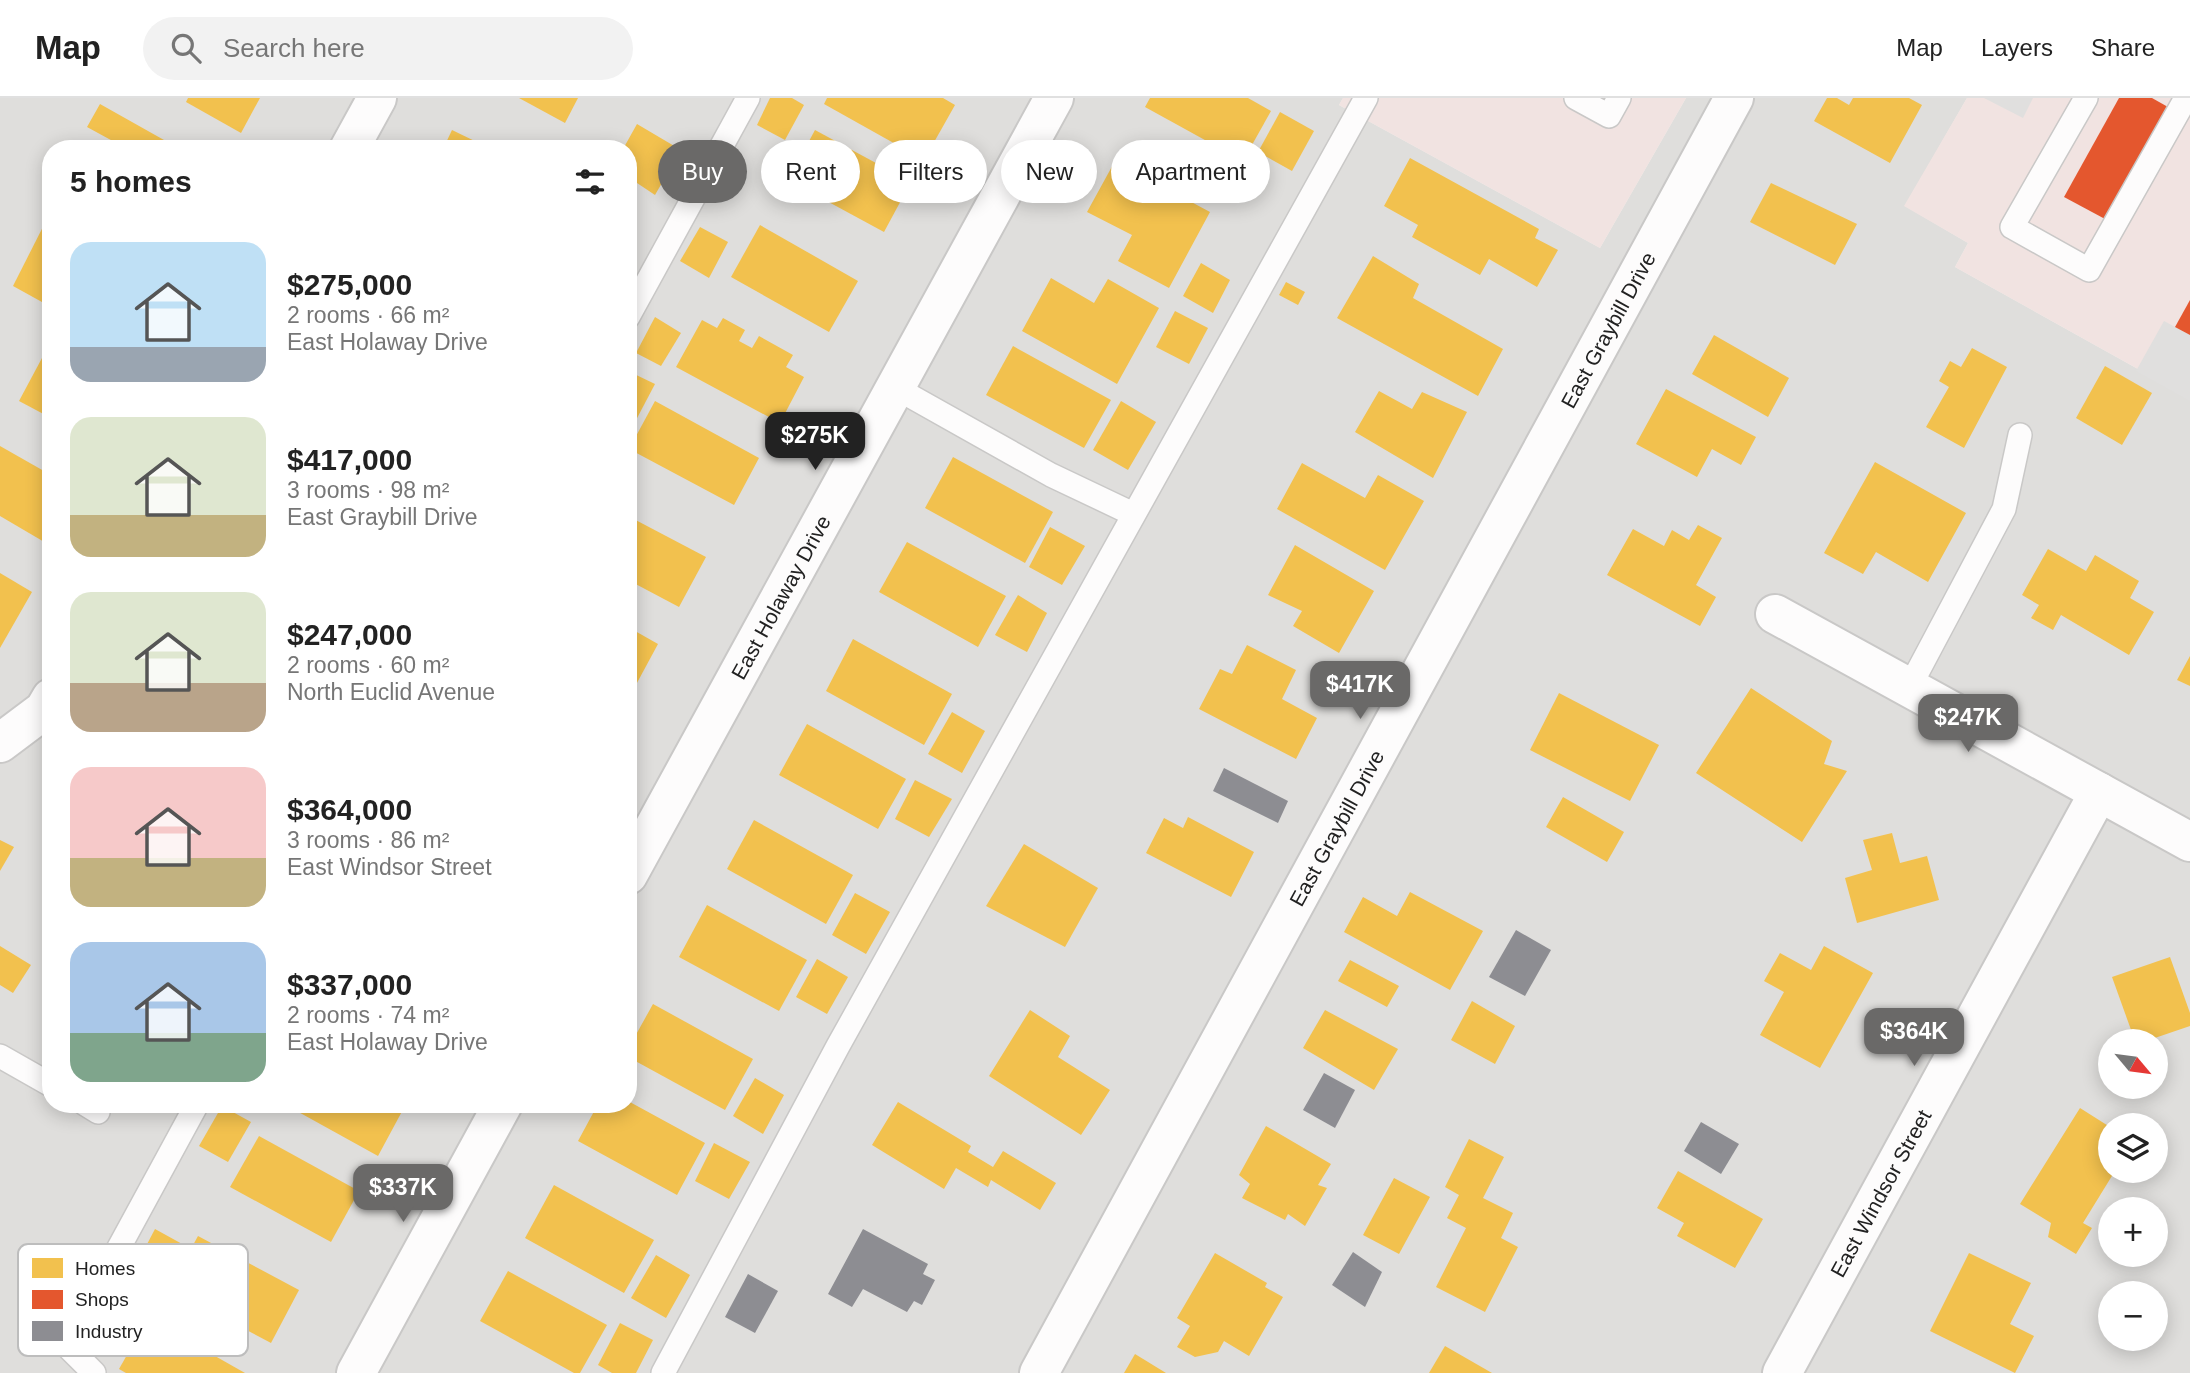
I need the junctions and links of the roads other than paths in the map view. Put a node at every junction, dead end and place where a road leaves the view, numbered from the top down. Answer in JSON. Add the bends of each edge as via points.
{"nodes":[{"id":1,"x":377,"y":98,"type":"edge"},
{"id":2,"x":748,"y":98,"type":"edge"},
{"id":3,"x":1054,"y":98,"type":"edge"},
{"id":4,"x":1366,"y":98,"type":"edge"},
{"id":5,"x":1576,"y":98,"type":"edge"},
{"id":6,"x":1619,"y":98,"type":"edge"},
{"id":7,"x":1734,"y":98,"type":"edge"},
{"id":8,"x":2086,"y":98,"type":"edge"},
{"id":9,"x":2186,"y":98,"type":"edge"},
{"id":10,"x":354,"y":140,"type":"edge"},
{"id":11,"x":637,"y":301,"type":"edge"},
{"id":12,"x":895,"y":388,"type":"junction"},
{"id":13,"x":2020,"y":435,"type":"dead end"},
{"id":14,"x":1133,"y":514,"type":"junction"},
{"id":15,"x":1775,"y":614,"type":"dead end"},
{"id":16,"x":1909,"y":688,"type":"junction"},
{"id":17,"x":42,"y":712,"type":"edge"},
{"id":18,"x":0,"y":743,"type":"edge"},
{"id":19,"x":2099,"y":792,"type":"junction"},
{"id":20,"x":2190,"y":842,"type":"edge"},
{"id":21,"x":637,"y":859,"type":"edge"},
{"id":22,"x":0,"y":1056,"type":"edge"},
{"id":23,"x":42,"y":1080,"type":"edge"},
{"id":24,"x":192,"y":1113,"type":"edge"},
{"id":25,"x":498,"y":1113,"type":"edge"},
{"id":26,"x":121,"y":1244,"type":"edge"},
{"id":27,"x":77,"y":1356,"type":"edge"},
{"id":28,"x":94,"y":1373,"type":"edge"},
{"id":29,"x":356,"y":1373,"type":"edge"},
{"id":30,"x":663,"y":1373,"type":"edge"},
{"id":31,"x":1039,"y":1373,"type":"edge"},
{"id":32,"x":1782,"y":1373,"type":"edge"}],
"edges":[{"from":1,"to":10,"type":"street"},
{"from":2,"to":11,"type":"lane"},
{"from":3,"to":12,"type":"street","name":"East Holaway Drive"},
{"from":4,"to":14,"type":"lane"},
{"from":5,"to":6,"type":"lane","via":[[1609,116]]},
{"from":7,"to":31,"type":"street","name":"East Graybill Drive"},
{"from":8,"to":9,"type":"lane","via":[[2012,227],[2089,270]]},
{"from":12,"to":14,"type":"lane","via":[[1051,475]]},
{"from":12,"to":21,"type":"street","name":"East Holaway Drive"},
{"from":13,"to":16,"type":"lane","via":[[2004,509]]},
{"from":14,"to":30,"type":"lane"},
{"from":15,"to":16,"type":"street"},
{"from":16,"to":19,"type":"street"},
{"from":17,"to":18,"type":"street"},
{"from":19,"to":20,"type":"street"},
{"from":19,"to":32,"type":"street","name":"East Windsor Street"},
{"from":22,"to":23,"type":"lane"},
{"from":24,"to":26,"type":"lane"},
{"from":25,"to":29,"type":"street"},
{"from":27,"to":28,"type":"lane"}]}
